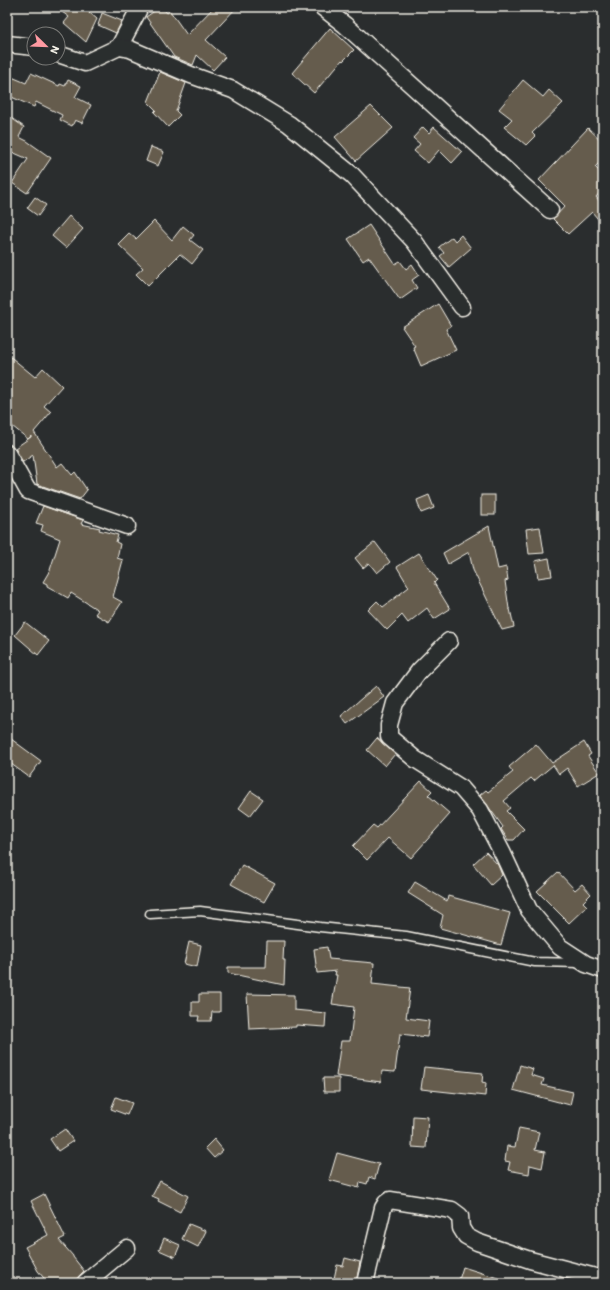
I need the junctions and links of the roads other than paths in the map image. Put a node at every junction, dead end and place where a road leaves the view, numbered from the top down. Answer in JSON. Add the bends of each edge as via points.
{"nodes":[{"id":1,"x":140,"y":7,"type":"edge"},
{"id":2,"x":322,"y":7,"type":"edge"},
{"id":3,"x":7,"y":44,"type":"edge"},
{"id":4,"x":26,"y":46,"type":"edge"},
{"id":5,"x":119,"y":47,"type":"junction"},
{"id":6,"x":66,"y":57,"type":"edge"},
{"id":7,"x":550,"y":210,"type":"dead end"},
{"id":8,"x":462,"y":307,"type":"dead end"},
{"id":9,"x":7,"y":453,"type":"edge"},
{"id":10,"x":127,"y":526,"type":"dead end"},
{"id":11,"x":448,"y":641,"type":"dead end"},
{"id":12,"x":150,"y":914,"type":"dead end"},
{"id":13,"x":586,"y":964,"type":"junction"},
{"id":14,"x":603,"y":970,"type":"edge"},
{"id":15,"x":127,"y":1248,"type":"dead end"},
{"id":16,"x":603,"y":1279,"type":"edge"},
{"id":17,"x":84,"y":1283,"type":"edge"},
{"id":18,"x":365,"y":1283,"type":"edge"}],
"edges":[{"from":1,"to":5,"type":"street"},
{"from":2,"to":7,"type":"street","via":[[351,30]]},
{"from":3,"to":4,"type":"street"},
{"from":5,"to":6,"type":"street","via":[[85,63]]},
{"from":5,"to":8,"type":"street","via":[[130,48],[190,75],[233,90],[289,124],[352,175],[414,241]]},
{"from":9,"to":10,"type":"street","via":[[28,491]]},
{"from":11,"to":13,"type":"street","via":[[419,671],[395,703],[389,725],[389,737],[415,759],[461,788],[480,810],[529,910],[560,947]]},
{"from":12,"to":13,"type":"lane","via":[[200,910],[406,936],[535,962]]},
{"from":13,"to":14,"type":"street"},
{"from":15,"to":17,"type":"street"},
{"from":16,"to":18,"type":"street","via":[[530,1260],[477,1242],[466,1236],[461,1228],[460,1216],[452,1210],[390,1200],[383,1208]]}]}
